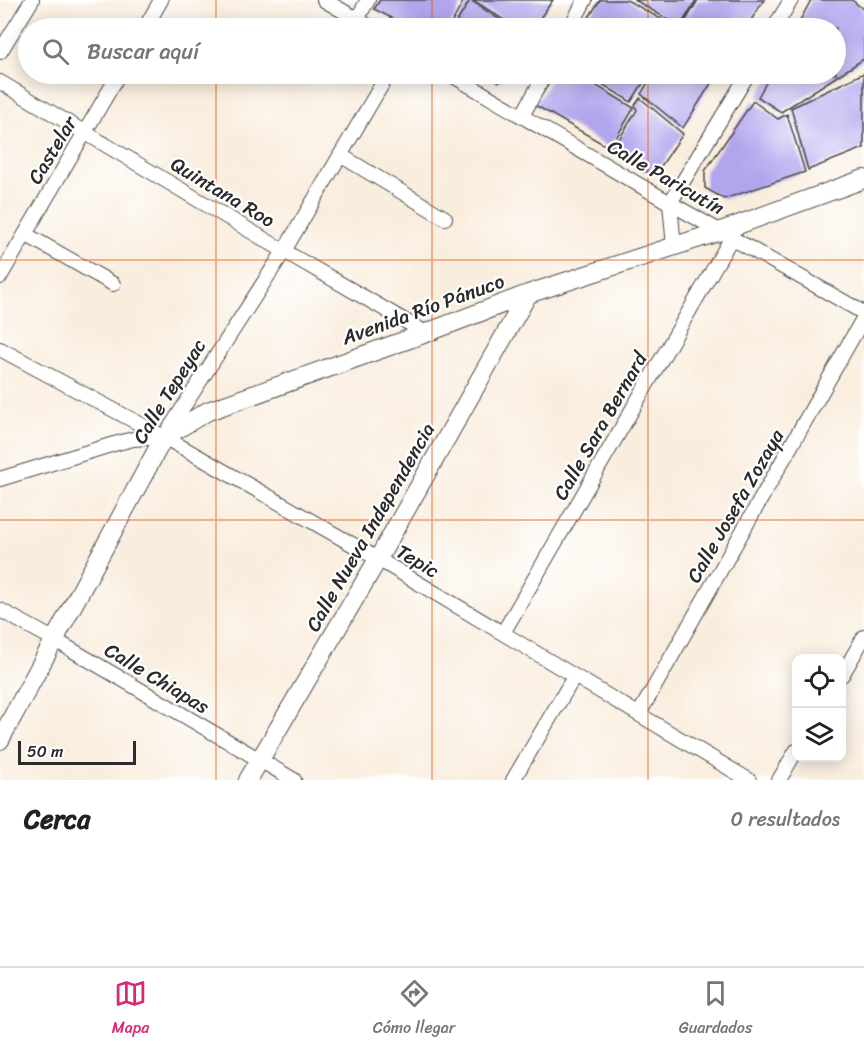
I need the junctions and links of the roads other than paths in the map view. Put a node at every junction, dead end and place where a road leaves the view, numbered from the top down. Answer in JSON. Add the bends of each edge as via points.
{"nodes":[{"id":1,"x":32,"y":0,"type":"edge"},
{"id":2,"x":161,"y":0,"type":"edge"},
{"id":3,"x":324,"y":0,"type":"edge"},
{"id":4,"x":368,"y":0,"type":"edge"},
{"id":5,"x":585,"y":0,"type":"edge"},
{"id":6,"x":791,"y":0,"type":"edge"},
{"id":7,"x":21,"y":18,"type":"edge"},
{"id":8,"x":151,"y":18,"type":"edge"},
{"id":9,"x":355,"y":18,"type":"edge"},
{"id":10,"x":358,"y":18,"type":"edge"},
{"id":11,"x":575,"y":18,"type":"edge"},
{"id":12,"x":780,"y":18,"type":"edge"},
{"id":13,"x":18,"y":23,"type":"edge"},
{"id":14,"x":0,"y":52,"type":"edge"},
{"id":15,"x":0,"y":82,"type":"edge"},
{"id":16,"x":113,"y":84,"type":"edge"},
{"id":17,"x":382,"y":84,"type":"edge"},
{"id":18,"x":467,"y":84,"type":"edge"},
{"id":19,"x":540,"y":84,"type":"edge"},
{"id":20,"x":742,"y":84,"type":"edge"},
{"id":21,"x":522,"y":116,"type":"junction"},
{"id":22,"x":86,"y":133,"type":"junction"},
{"id":23,"x":340,"y":155,"type":"junction"},
{"id":24,"x":864,"y":179,"type":"edge"},
{"id":25,"x":670,"y":203,"type":"junction"},
{"id":26,"x":445,"y":218,"type":"dead end"},
{"id":27,"x":25,"y":234,"type":"junction"},
{"id":28,"x":726,"y":234,"type":"junction"},
{"id":29,"x":674,"y":247,"type":"junction"},
{"id":30,"x":284,"y":251,"type":"junction"},
{"id":31,"x":0,"y":277,"type":"edge"},
{"id":32,"x":112,"y":284,"type":"dead end"},
{"id":33,"x":528,"y":294,"type":"junction"},
{"id":34,"x":864,"y":315,"type":"edge"},
{"id":35,"x":426,"y":333,"type":"junction"},
{"id":36,"x":0,"y":349,"type":"edge"},
{"id":37,"x":164,"y":437,"type":"junction"},
{"id":38,"x":0,"y":479,"type":"edge"},
{"id":39,"x":378,"y":560,"type":"junction"},
{"id":40,"x":0,"y":610,"type":"edge"},
{"id":41,"x":503,"y":633,"type":"junction"},
{"id":42,"x":864,"y":638,"type":"edge"},
{"id":43,"x":55,"y":640,"type":"junction"},
{"id":44,"x":846,"y":668,"type":"edge"},
{"id":45,"x":574,"y":677,"type":"junction"},
{"id":46,"x":639,"y":714,"type":"junction"},
{"id":47,"x":0,"y":740,"type":"edge"},
{"id":48,"x":792,"y":758,"type":"edge"},
{"id":49,"x":259,"y":761,"type":"junction"},
{"id":50,"x":248,"y":780,"type":"edge"},
{"id":51,"x":294,"y":780,"type":"edge"},
{"id":52,"x":513,"y":780,"type":"edge"},
{"id":53,"x":748,"y":780,"type":"edge"},
{"id":54,"x":779,"y":780,"type":"edge"}],
"edges":[{"from":1,"to":7,"type":"street"},
{"from":2,"to":8,"type":"street"},
{"from":3,"to":9,"type":"street"},
{"from":4,"to":10,"type":"street"},
{"from":5,"to":11,"type":"street"},
{"from":6,"to":12,"type":"street"},
{"from":13,"to":14,"type":"street"},
{"from":15,"to":22,"type":"street","name":"Quintana Roo"},
{"from":16,"to":22,"type":"street","name":"Castelar"},
{"from":17,"to":23,"type":"street","name":"Calle Tepeyac"},
{"from":18,"to":21,"type":"street","name":"Calle Paricutín"},
{"from":19,"to":21,"type":"street"},
{"from":20,"to":25,"type":"street"},
{"from":21,"to":25,"type":"street","name":"Calle Paricutín"},
{"from":22,"to":27,"type":"street","name":"Castelar"},
{"from":22,"to":30,"type":"street","name":"Quintana Roo"},
{"from":23,"to":26,"type":"street"},
{"from":23,"to":30,"type":"street","name":"Calle Tepeyac"},
{"from":24,"to":28,"type":"street","name":"Avenida Río Pánuco"},
{"from":25,"to":28,"type":"street","name":"Calle Paricutín"},
{"from":25,"to":29,"type":"street"},
{"from":27,"to":31,"type":"street","name":"Castelar"},
{"from":27,"to":32,"type":"street"},
{"from":28,"to":29,"type":"street","name":"Avenida Río Pánuco"},
{"from":28,"to":34,"type":"street","name":"Calle Paricutín"},
{"from":28,"to":41,"type":"street","name":"Calle Sara Bernard"},
{"from":29,"to":33,"type":"street","name":"Avenida Río Pánuco"},
{"from":30,"to":35,"type":"street","name":"Quintana Roo"},
{"from":30,"to":37,"type":"street","name":"Calle Tepeyac"},
{"from":33,"to":35,"type":"street","name":"Avenida Río Pánuco"},
{"from":33,"to":39,"type":"street","name":"Calle Nueva Independencia"},
{"from":34,"to":46,"type":"street","name":"Calle Josefa Zozaya"},
{"from":35,"to":37,"type":"street","name":"Avenida Río Pánuco","via":[[208,411]]},
{"from":36,"to":37,"type":"street","name":"Tepic"},
{"from":37,"to":38,"type":"street","name":"Avenida Río Pánuco","via":[[133,439]]},
{"from":37,"to":39,"type":"street","name":"Tepic"},
{"from":37,"to":43,"type":"street","name":"Calle Tepeyac"},
{"from":39,"to":41,"type":"street","name":"Tepic"},
{"from":39,"to":49,"type":"street","name":"Calle Nueva Independencia"},
{"from":40,"to":43,"type":"street","name":"Calle Chiapas"},
{"from":41,"to":45,"type":"street","name":"Tepic"},
{"from":42,"to":44,"type":"street"},
{"from":43,"to":47,"type":"street","name":"Calle Tepeyac"},
{"from":43,"to":49,"type":"street","name":"Calle Chiapas"},
{"from":45,"to":46,"type":"street","name":"Tepic"},
{"from":45,"to":52,"type":"street"},
{"from":46,"to":53,"type":"street","name":"Tepic"},
{"from":48,"to":54,"type":"street"},
{"from":49,"to":50,"type":"street","name":"Calle Nueva Independencia"},
{"from":49,"to":51,"type":"street","name":"Calle Chiapas"}]}
